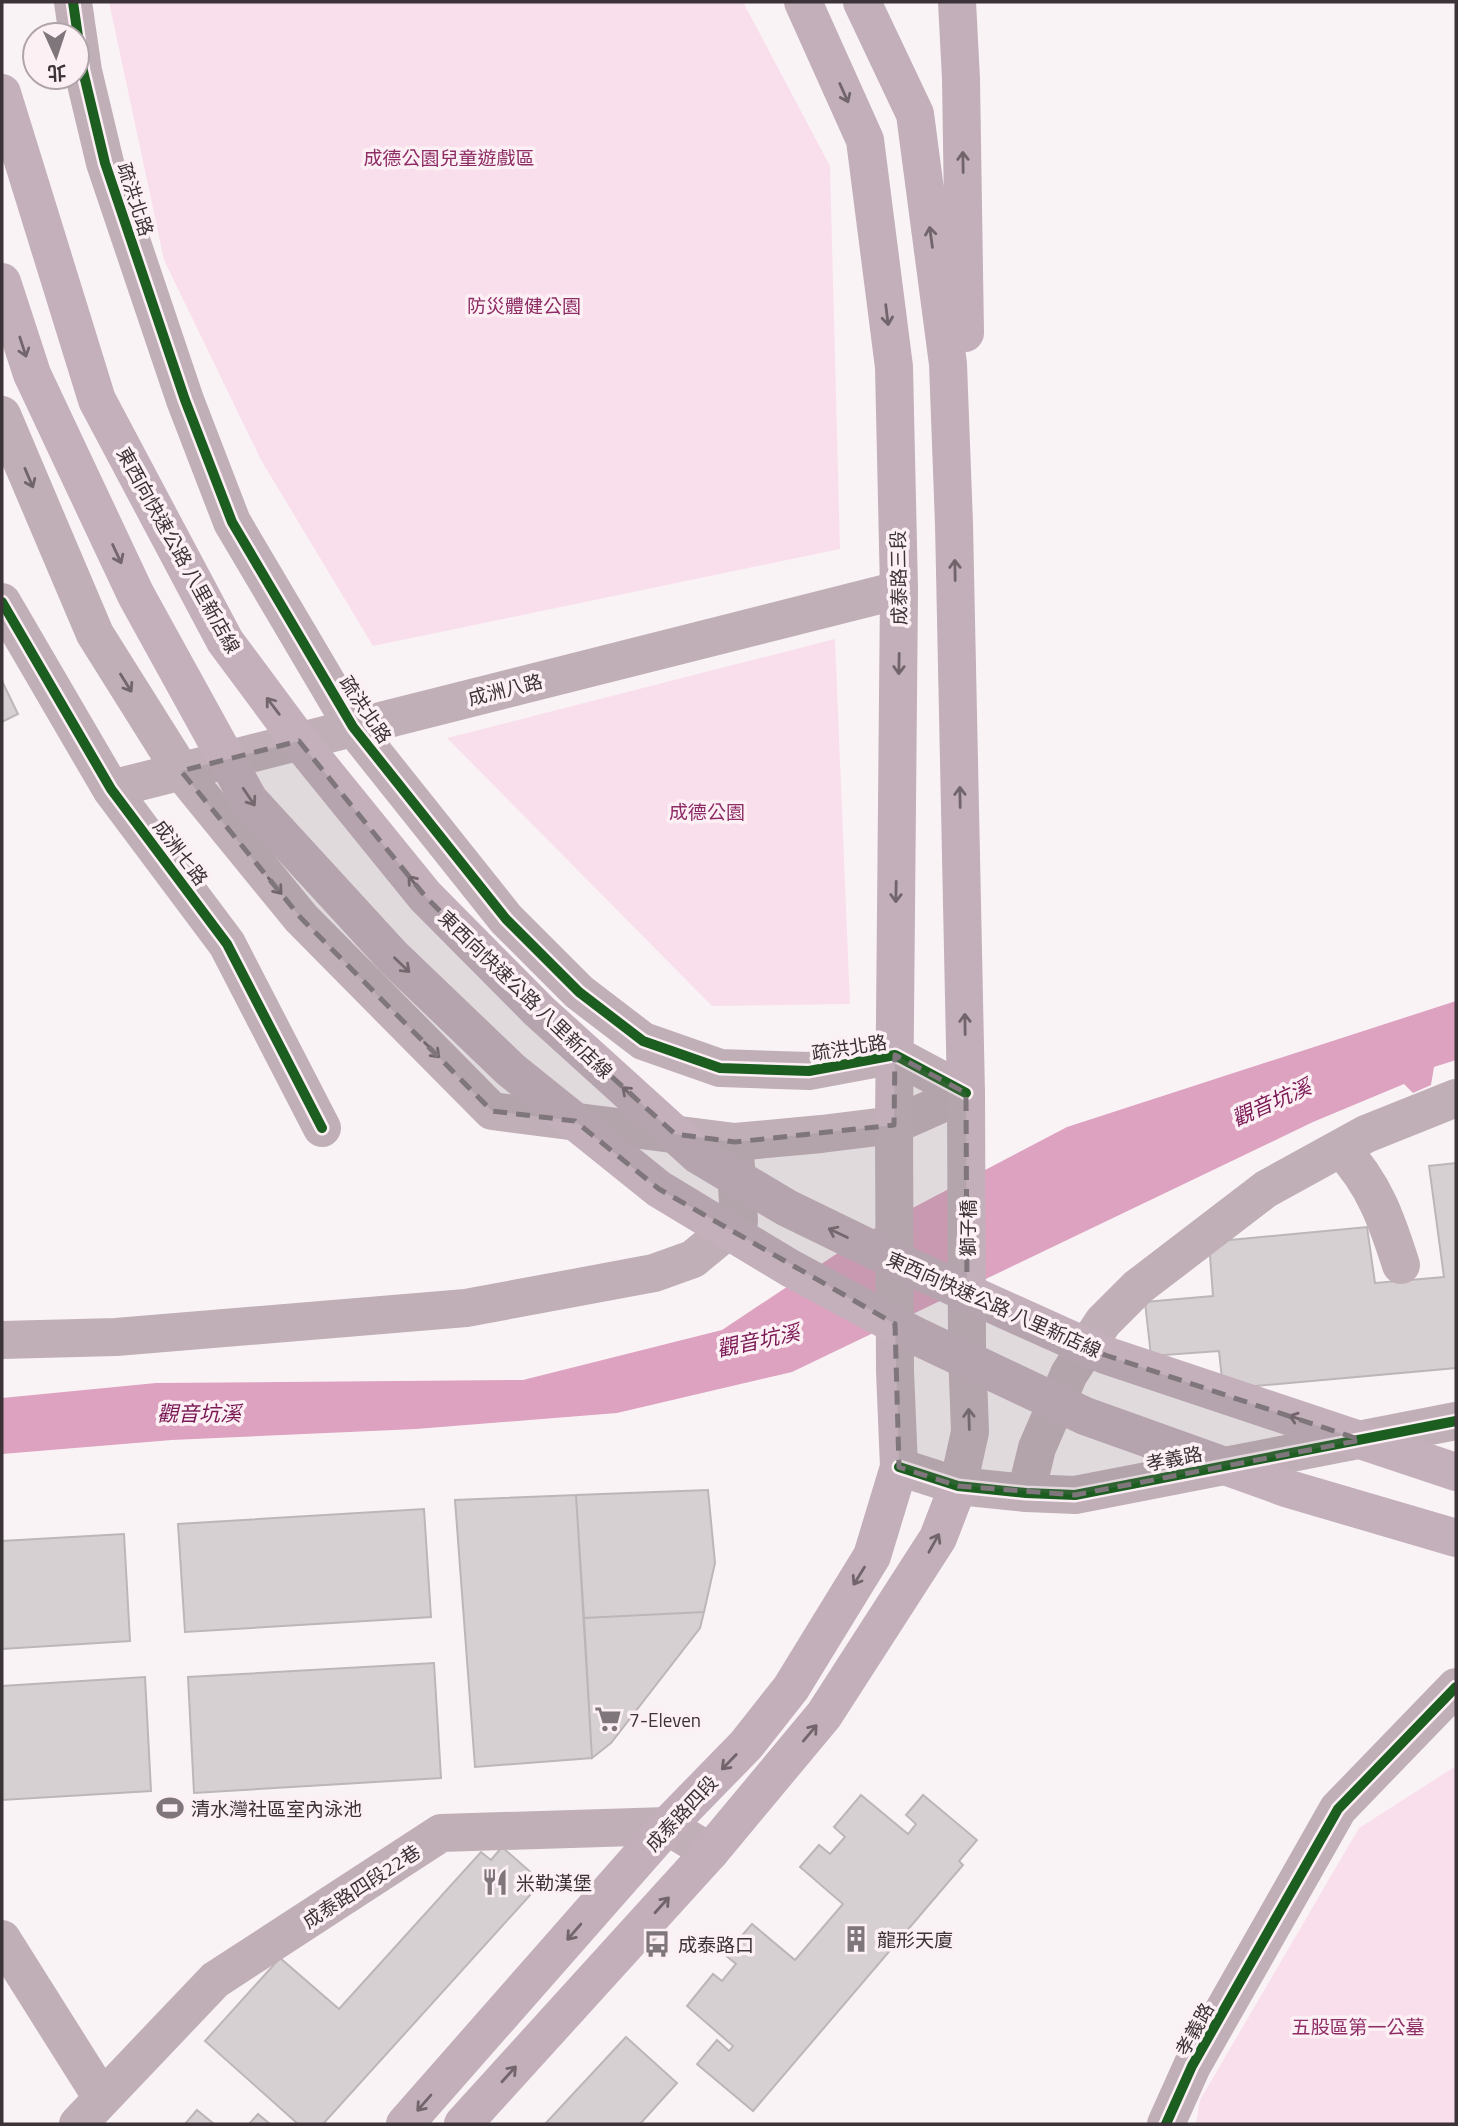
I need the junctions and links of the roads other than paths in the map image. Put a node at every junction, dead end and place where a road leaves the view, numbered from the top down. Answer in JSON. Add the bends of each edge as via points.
{"nodes":[{"id":1,"x":74,"y":2,"type":"edge"},
{"id":2,"x":862,"y":2,"type":"edge"},
{"id":3,"x":957,"y":2,"type":"edge"},
{"id":4,"x":817,"y":11,"type":"edge"},
{"id":5,"x":2,"y":93,"type":"edge"},
{"id":6,"x":2,"y":282,"type":"edge"},
{"id":7,"x":2,"y":415,"type":"edge"},
{"id":8,"x":954,"y":524,"type":"junction"},
{"id":9,"x":900,"y":590,"type":"junction"},
{"id":10,"x":2,"y":602,"type":"edge"},
{"id":11,"x":353,"y":727,"type":"junction"},
{"id":12,"x":181,"y":771,"type":"junction"},
{"id":13,"x":111,"y":789,"type":"junction"},
{"id":14,"x":895,"y":1055,"type":"junction"},
{"id":15,"x":966,"y":1093,"type":"junction"},
{"id":16,"x":1456,"y":1098,"type":"edge"},
{"id":17,"x":894,"y":1125,"type":"junction"},
{"id":18,"x":322,"y":1128,"type":"dead end"},
{"id":19,"x":735,"y":1142,"type":"junction"},
{"id":20,"x":1341,"y":1149,"type":"junction"},
{"id":21,"x":1401,"y":1265,"type":"dead end"},
{"id":22,"x":2,"y":1340,"type":"edge"},
{"id":23,"x":1456,"y":1421,"type":"edge"},
{"id":24,"x":898,"y":1467,"type":"junction"},
{"id":25,"x":1456,"y":1472,"type":"edge"},
{"id":26,"x":958,"y":1486,"type":"junction"},
{"id":27,"x":1026,"y":1493,"type":"junction"},
{"id":28,"x":1456,"y":1538,"type":"edge"},
{"id":29,"x":1456,"y":1687,"type":"edge"},
{"id":30,"x":667,"y":1826,"type":"junction"},
{"id":31,"x":710,"y":1852,"type":"junction"},
{"id":32,"x":2,"y":1939,"type":"edge"},
{"id":33,"x":90,"y":2111,"type":"edge"},
{"id":34,"x":405,"y":2124,"type":"edge"},
{"id":35,"x":463,"y":2124,"type":"edge"},
{"id":36,"x":1166,"y":2124,"type":"edge"}],
"edges":[{"from":1,"to":11,"type":"street","name":"疏洪北路","via":[[83,71],[105,163],[213,473],[232,522]]},
{"from":8,"to":2,"type":"main road","one_way":true,"via":[[948,364],[915,114]]},
{"from":8,"to":3,"type":"main road","one_way":true,"via":[[965,361]]},
{"from":4,"to":9,"type":"main road","name":"成泰路三段","one_way":true,"via":[[865,140],[894,367]]},
{"from":25,"to":5,"type":"highway","name":"東西向快速公路 八里新店線","one_way":true,"bridge":true,"via":[[1105,1355],[787,1208],[698,1155],[539,1012],[425,896],[225,641],[97,400]]},
{"from":6,"to":28,"type":"highway","one_way":true,"bridge":true,"via":[[32,374],[136,595],[249,800],[393,957],[511,1070],[659,1189],[790,1268],[915,1335],[1085,1416],[1289,1489]]},
{"from":7,"to":12,"type":"street","one_way":true,"via":[[95,634]]},
{"from":15,"to":8,"type":"main road","one_way":true},
{"from":9,"to":11,"type":"street","name":"成洲八路"},
{"from":9,"to":14,"type":"main road","name":"成泰路三段","one_way":true},
{"from":10,"to":13,"type":"street","name":"成洲七路"},
{"from":11,"to":12,"type":"street","name":"成洲八路"},
{"from":11,"to":14,"type":"street","name":"疏洪北路","via":[[506,919],[579,992],[643,1041],[720,1068],[809,1072]]},
{"from":12,"to":13,"type":"street","name":"成洲八路"},
{"from":12,"to":19,"type":"street","one_way":true,"via":[[301,918],[492,1111]]},
{"from":13,"to":18,"type":"street","name":"成洲七路","via":[[227,944]]},
{"from":14,"to":15,"type":"street","name":"疏洪北路"},
{"from":14,"to":17,"type":"main road","name":"成泰路三段"},
{"from":15,"to":17,"type":"street"},
{"from":26,"to":15,"type":"main road","name":"獅子橋","one_way":true,"via":[[970,1432]]},
{"from":16,"to":20,"type":"street","via":[[1366,1134]]},
{"from":17,"to":19,"type":"street"},
{"from":17,"to":24,"type":"main road","name":"成泰路三段","bridge":true},
{"from":19,"to":22,"type":"street","via":[[739,1220],[693,1259],[654,1273],[466,1308],[116,1337]]},
{"from":20,"to":21,"type":"street","via":[[1359,1167],[1378,1201]]},
{"from":20,"to":27,"type":"street","via":[[1266,1189],[1138,1287],[1103,1322],[1069,1374],[1037,1448]]},
{"from":23,"to":27,"type":"street","name":"孝義路","via":[[1075,1495]]},
{"from":24,"to":26,"type":"street","name":"孝義路"},
{"from":24,"to":30,"type":"main road","name":"成泰路四段","one_way":true,"via":[[872,1556],[791,1688],[746,1745]]},
{"from":26,"to":27,"type":"street","name":"孝義路"},
{"from":31,"to":26,"type":"main road","one_way":true,"via":[[824,1715],[938,1538]]},
{"from":29,"to":36,"type":"street","name":"孝義路","via":[[1338,1808],[1192,2066]]},
{"from":30,"to":31,"type":"street"},
{"from":30,"to":33,"type":"street","name":"成泰路四段22巷","via":[[441,1833],[215,1980]]},
{"from":30,"to":34,"type":"main road","name":"成泰路四段","one_way":true},
{"from":35,"to":31,"type":"main road","one_way":true},
{"from":32,"to":33,"type":"street"}]}
